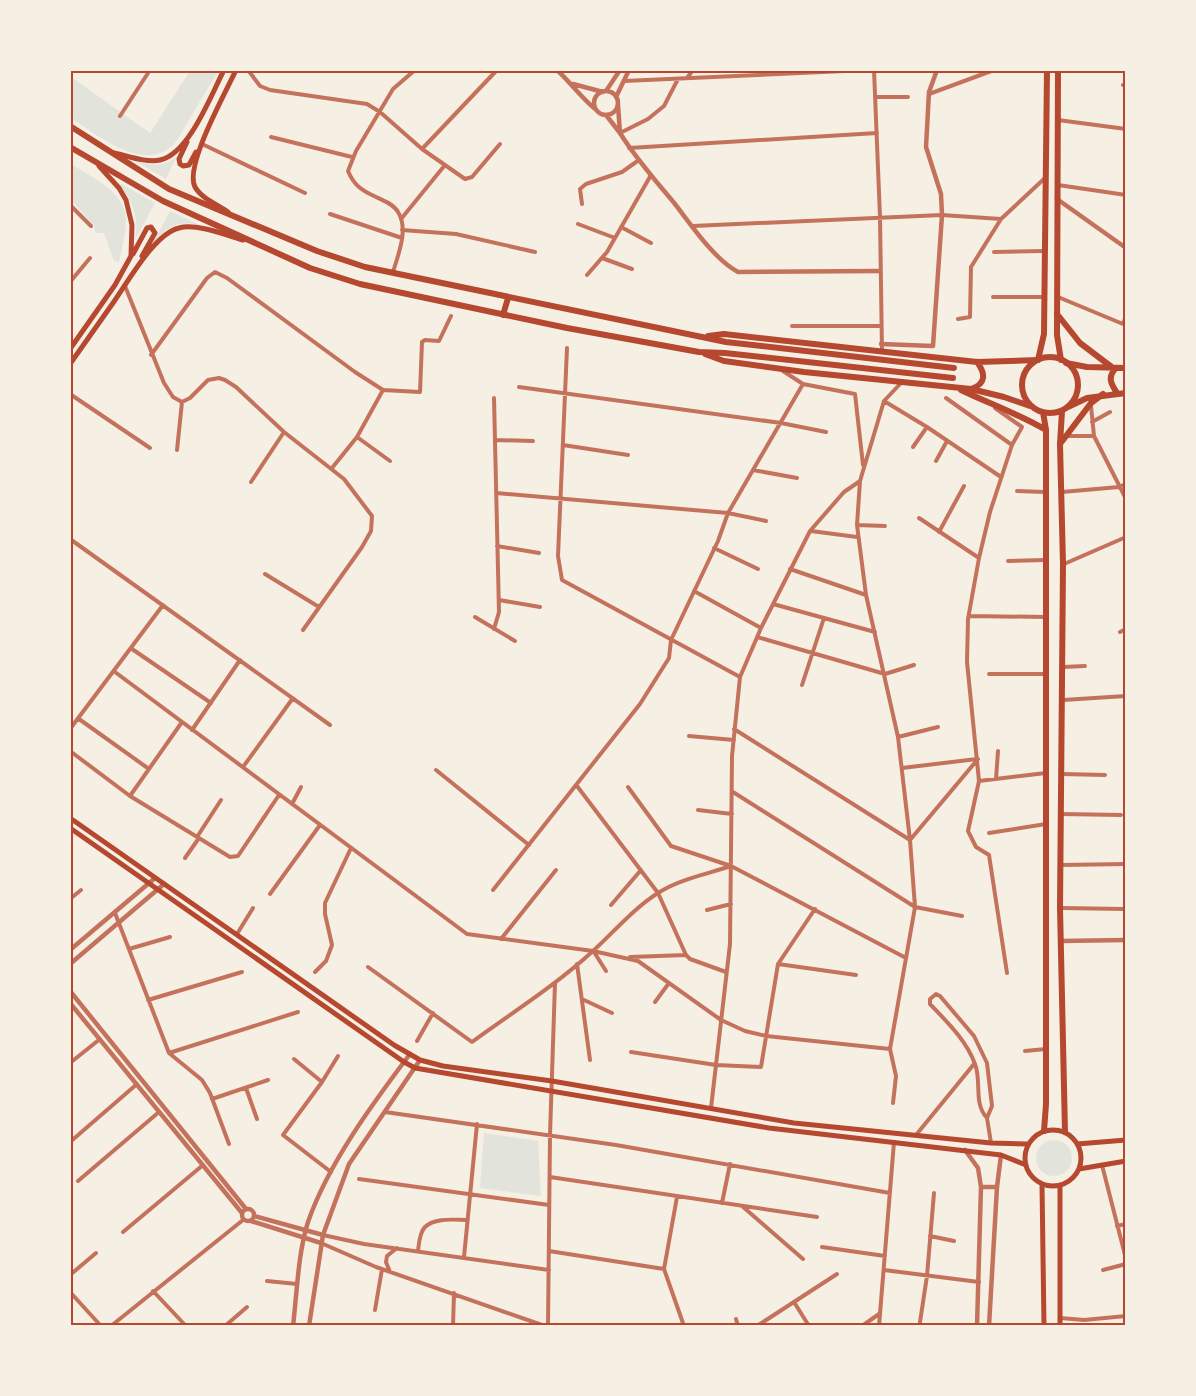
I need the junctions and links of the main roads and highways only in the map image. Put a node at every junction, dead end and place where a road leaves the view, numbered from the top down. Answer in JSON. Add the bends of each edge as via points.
{"nodes":[{"id":1,"x":224,"y":70,"type":"edge"},
{"id":2,"x":236,"y":70,"type":"edge"},
{"id":3,"x":1047,"y":70,"type":"edge"},
{"id":4,"x":1058,"y":70,"type":"edge"},
{"id":5,"x":70,"y":126,"type":"edge"},
{"id":6,"x":189,"y":138,"type":"junction"},
{"id":7,"x":201,"y":144,"type":"junction"},
{"id":8,"x":70,"y":147,"type":"edge"},
{"id":9,"x":110,"y":152,"type":"junction"},
{"id":10,"x":98,"y":165,"type":"junction"},
{"id":11,"x":232,"y":214,"type":"junction"},
{"id":12,"x":248,"y":241,"type":"junction"},
{"id":13,"x":131,"y":256,"type":"junction"},
{"id":14,"x":139,"y":263,"type":"junction"},
{"id":15,"x":508,"y":298,"type":"junction"},
{"id":16,"x":1057,"y":314,"type":"junction"},
{"id":17,"x":503,"y":315,"type":"junction"},
{"id":18,"x":702,"y":337,"type":"junction"},
{"id":19,"x":70,"y":349,"type":"edge"},
{"id":20,"x":699,"y":352,"type":"junction"},
{"id":21,"x":1038,"y":360,"type":"junction"},
{"id":22,"x":1063,"y":361,"type":"junction"},
{"id":23,"x":977,"y":362,"type":"junction"},
{"id":24,"x":70,"y":364,"type":"edge"},
{"id":25,"x":954,"y":368,"type":"dead end"},
{"id":26,"x":1114,"y":368,"type":"junction"},
{"id":27,"x":1125,"y":368,"type":"edge"},
{"id":28,"x":953,"y":378,"type":"dead end"},
{"id":29,"x":958,"y":389,"type":"junction"},
{"id":30,"x":971,"y":389,"type":"junction"},
{"id":31,"x":1117,"y":393,"type":"junction"},
{"id":32,"x":1125,"y":393,"type":"edge"},
{"id":33,"x":1103,"y":394,"type":"junction"},
{"id":34,"x":1030,"y":406,"type":"junction"},
{"id":35,"x":1065,"y":409,"type":"junction"},
{"id":36,"x":1043,"y":412,"type":"junction"},
{"id":37,"x":1046,"y":430,"type":"junction"},
{"id":38,"x":1060,"y":444,"type":"junction"},
{"id":39,"x":70,"y":818,"type":"edge"},
{"id":40,"x":70,"y":828,"type":"edge"},
{"id":41,"x":1044,"y":1131,"type":"junction"},
{"id":42,"x":1065,"y":1132,"type":"junction"},
{"id":43,"x":1125,"y":1140,"type":"edge"},
{"id":44,"x":1077,"y":1143,"type":"junction"},
{"id":45,"x":1028,"y":1144,"type":"junction"},
{"id":46,"x":1125,"y":1161,"type":"edge"},
{"id":47,"x":1026,"y":1165,"type":"junction"},
{"id":48,"x":1079,"y":1169,"type":"junction"},
{"id":49,"x":1042,"y":1184,"type":"junction"},
{"id":50,"x":1060,"y":1185,"type":"junction"},
{"id":51,"x":1044,"y":1326,"type":"edge"},
{"id":52,"x":1060,"y":1326,"type":"edge"}],
"edges":[{"from":1,"to":6,"type":"main road"},
{"from":2,"to":7,"type":"main road"},
{"from":3,"to":21,"type":"main road","via":[[1044,334]]},
{"from":4,"to":16,"type":"main road"},
{"from":5,"to":9,"type":"main road"},
{"from":6,"to":7,"type":"main road","via":[[180,159],[182,165],[189,165]]},
{"from":6,"to":9,"type":"main road","via":[[172,155],[160,160]]},
{"from":7,"to":11,"type":"main road","via":[[194,168],[196,188]]},
{"from":8,"to":10,"type":"main road"},
{"from":9,"to":11,"type":"main road","via":[[169,189]]},
{"from":10,"to":12,"type":"main road"},
{"from":10,"to":13,"type":"main road","via":[[126,200],[132,225]]},
{"from":11,"to":15,"type":"main road","via":[[365,267]]},
{"from":12,"to":14,"type":"main road","via":[[182,227],[171,230]]},
{"from":12,"to":17,"type":"main road","via":[[360,284]]},
{"from":13,"to":14,"type":"main road","via":[[147,228],[153,227],[155,233]]},
{"from":13,"to":19,"type":"main road"},
{"from":14,"to":24,"type":"main road"},
{"from":15,"to":17,"type":"main road"},
{"from":15,"to":18,"type":"main road"},
{"from":16,"to":22,"type":"main road"},
{"from":16,"to":26,"type":"main road","via":[[1080,343]]},
{"from":17,"to":20,"type":"main road"},
{"from":18,"to":23,"type":"main road","via":[[724,334]]},
{"from":18,"to":25,"type":"main road"},
{"from":20,"to":28,"type":"main road"},
{"from":20,"to":29,"type":"main road","via":[[724,361]]},
{"from":21,"to":22,"type":"main road"},
{"from":21,"to":23,"type":"main road"},
{"from":21,"to":34,"type":"main road","via":[[1026,370],[1022,382]]},
{"from":22,"to":26,"type":"main road"},
{"from":22,"to":35,"type":"main road","via":[[1078,381],[1076,397]]},
{"from":23,"to":30,"type":"main road","via":[[984,379]]},
{"from":26,"to":27,"type":"main road"},
{"from":26,"to":31,"type":"main road","via":[[1110,381]]},
{"from":29,"to":30,"type":"main road"},
{"from":29,"to":37,"type":"main road"},
{"from":30,"to":34,"type":"main road"},
{"from":31,"to":32,"type":"main road"},
{"from":31,"to":33,"type":"main road"},
{"from":33,"to":35,"type":"main road"},
{"from":33,"to":38,"type":"main road","via":[[1091,403]]},
{"from":34,"to":36,"type":"main road"},
{"from":35,"to":36,"type":"main road"},
{"from":35,"to":38,"type":"main road"},
{"from":36,"to":37,"type":"main road"},
{"from":37,"to":41,"type":"main road"},
{"from":38,"to":42,"type":"main road","via":[[1060,941]]},
{"from":39,"to":45,"type":"main road","via":[[420,1060],[794,1123]]},
{"from":40,"to":47,"type":"main road","via":[[415,1068],[769,1128],[1001,1155]]},
{"from":41,"to":42,"type":"main road"},
{"from":41,"to":45,"type":"main road"},
{"from":42,"to":44,"type":"main road"},
{"from":43,"to":44,"type":"main road"},
{"from":44,"to":48,"type":"main road"},
{"from":45,"to":47,"type":"main road"},
{"from":46,"to":48,"type":"main road"},
{"from":47,"to":49,"type":"main road"},
{"from":48,"to":50,"type":"main road"},
{"from":49,"to":50,"type":"main road"},
{"from":49,"to":51,"type":"main road"},
{"from":50,"to":52,"type":"main road"}]}
